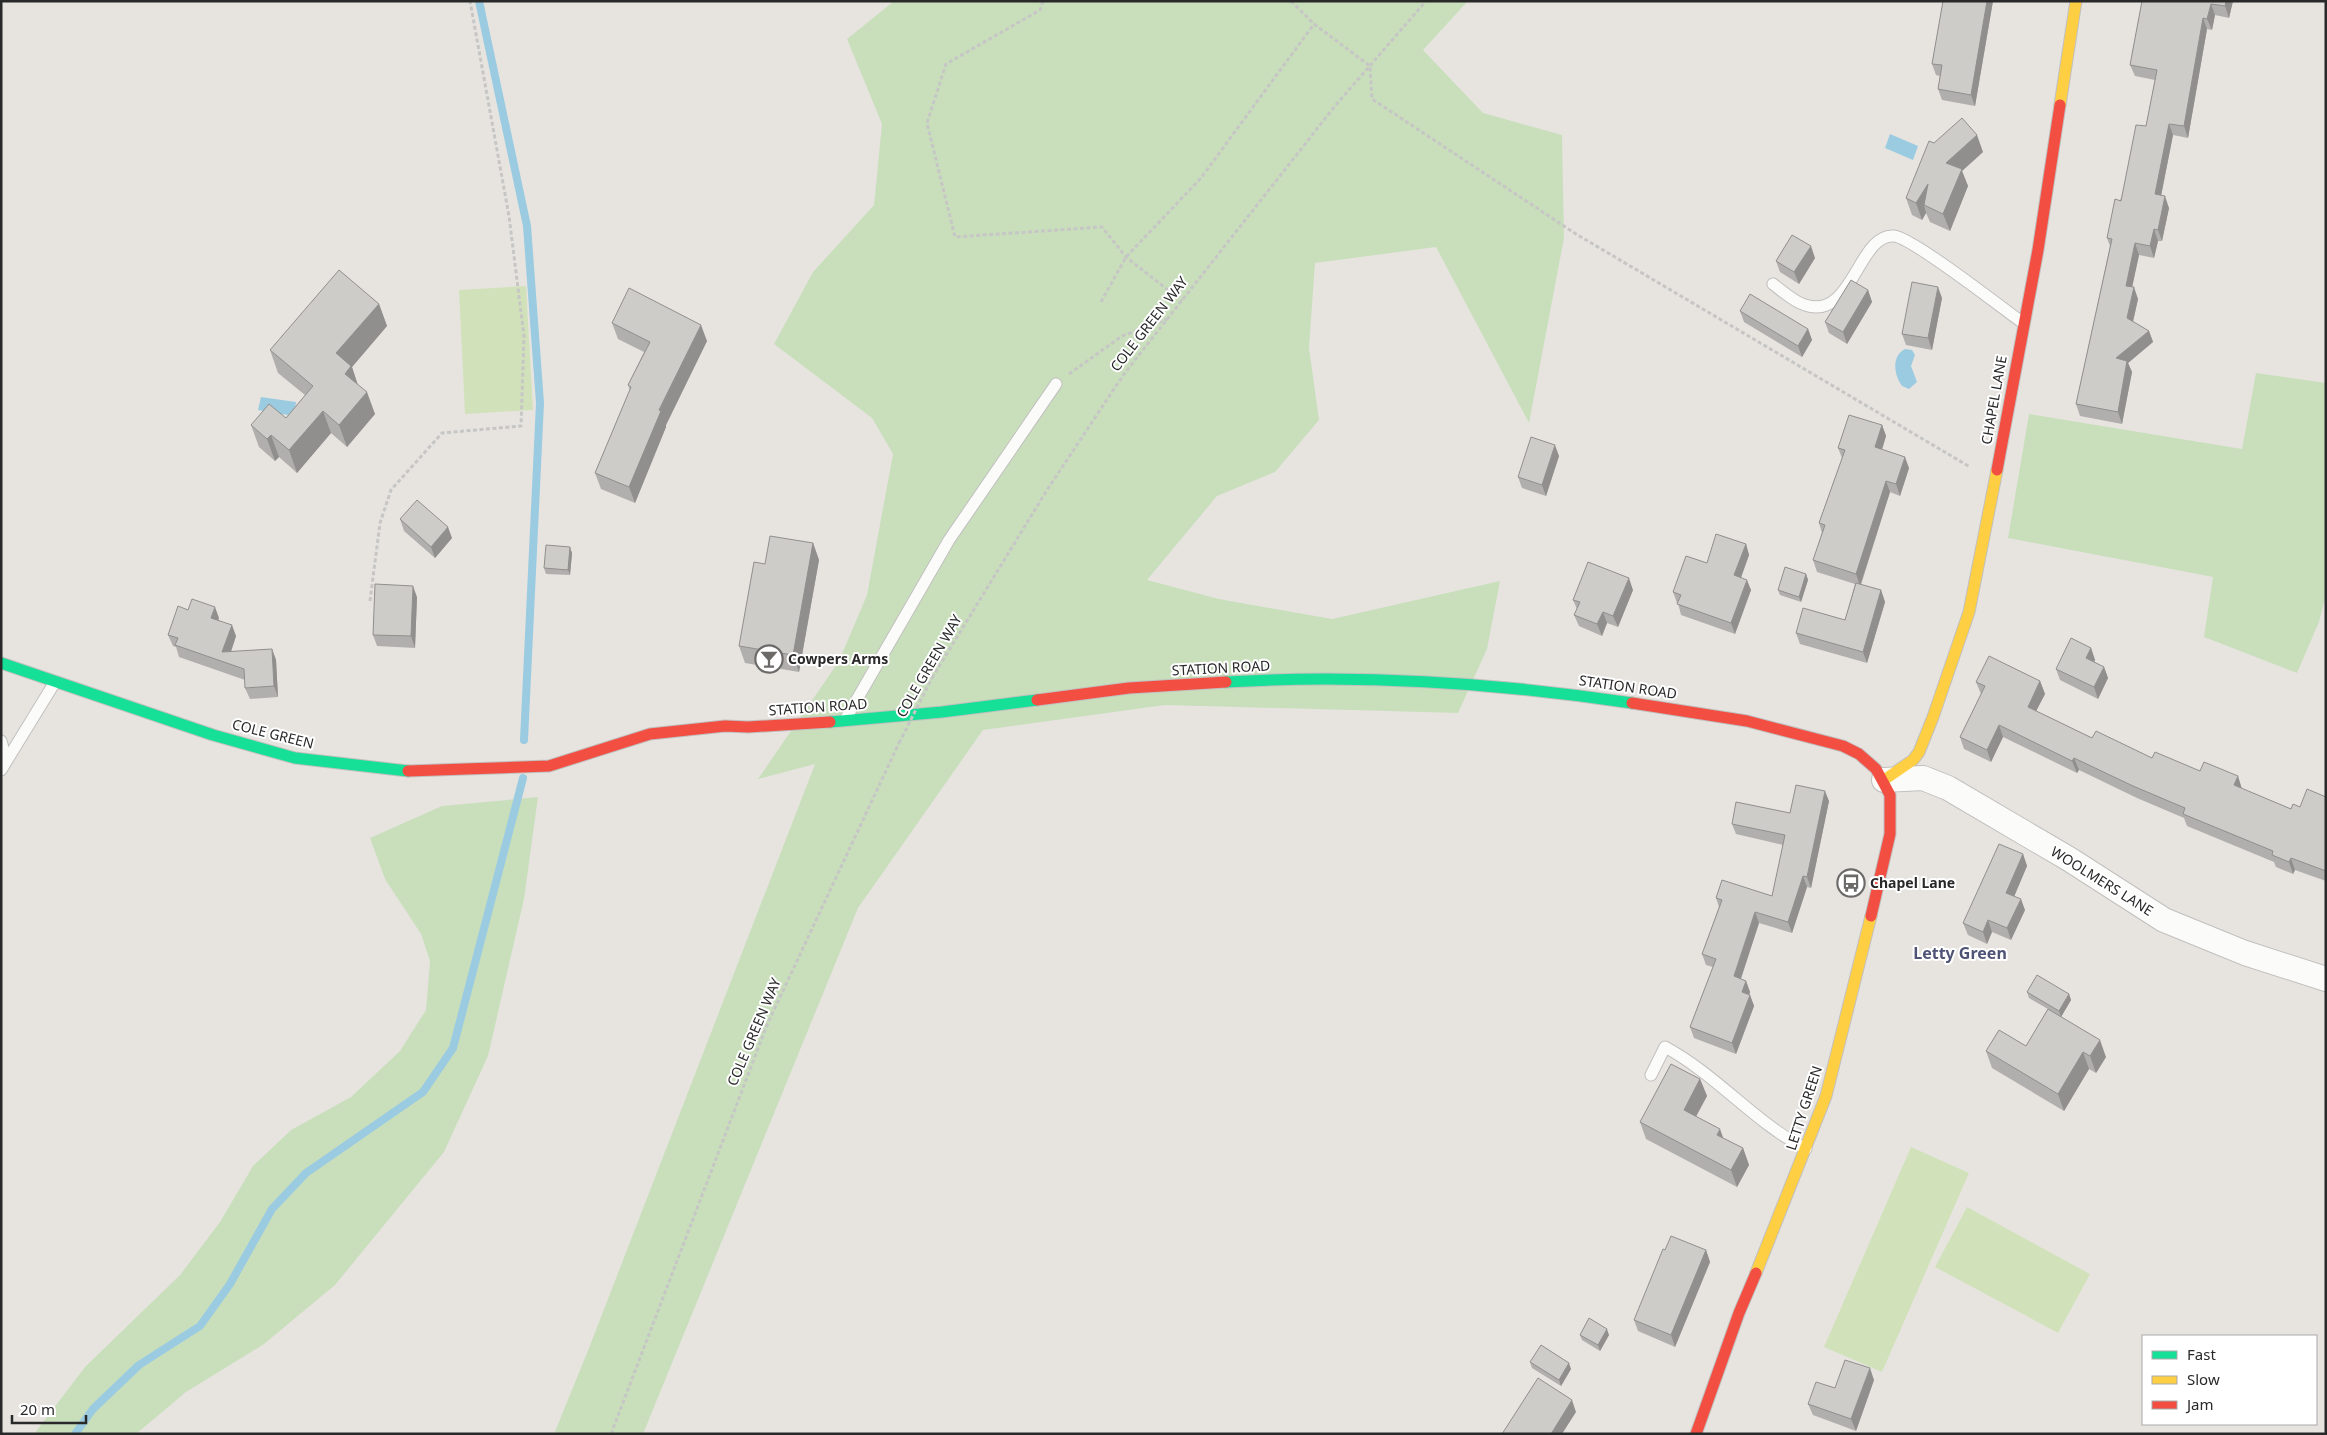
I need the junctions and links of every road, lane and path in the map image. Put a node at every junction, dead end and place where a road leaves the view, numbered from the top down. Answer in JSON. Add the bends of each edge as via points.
{"nodes":[{"id":1,"x":470,"y":1,"type":"edge"},
{"id":2,"x":1043,"y":1,"type":"edge"},
{"id":3,"x":1291,"y":1,"type":"edge"},
{"id":4,"x":1426,"y":1,"type":"edge"},
{"id":5,"x":2076,"y":1,"type":"edge"},
{"id":6,"x":1314,"y":24,"type":"junction"},
{"id":7,"x":1370,"y":66,"type":"junction"},
{"id":8,"x":1126,"y":257,"type":"junction"},
{"id":9,"x":1773,"y":284,"type":"dead end"},
{"id":10,"x":1182,"y":301,"type":"junction"},
{"id":11,"x":1101,"y":302,"type":"dead end"},
{"id":12,"x":1167,"y":319,"type":"junction"},
{"id":13,"x":2024,"y":324,"type":"junction"},
{"id":14,"x":1056,"y":384,"type":"joint"},
{"id":15,"x":1994,"y":482,"type":"junction"},
{"id":16,"x":370,"y":601,"type":"dead end"},
{"id":17,"x":1,"y":663,"type":"edge"},
{"id":18,"x":55,"y":682,"type":"junction"},
{"id":19,"x":844,"y":721,"type":"junction"},
{"id":20,"x":1,"y":741,"type":"edge"},
{"id":21,"x":6,"y":760,"type":"junction"},
{"id":22,"x":549,"y":766,"type":"joint"},
{"id":23,"x":1,"y":770,"type":"edge"},
{"id":24,"x":1884,"y":780,"type":"junction"},
{"id":25,"x":2326,"y":979,"type":"edge"},
{"id":26,"x":1651,"y":1075,"type":"dead end"},
{"id":27,"x":1807,"y":1150,"type":"junction"},
{"id":28,"x":611,"y":1434,"type":"edge"},
{"id":29,"x":1696,"y":1434,"type":"edge"}],
"edges":[{"from":1,"to":16,"type":"path","via":[[508,216],[524,336],[521,426],[442,433],[391,490],[380,523]]},
{"from":2,"to":8,"type":"path","via":[[1040,10],[946,64],[927,122],[956,237],[1102,227]]},
{"from":3,"to":6,"type":"path"},
{"from":4,"to":7,"type":"path","name":"COLE GREEN WAY"},
{"from":5,"to":13,"type":"street","name":"CHAPEL LANE","via":[[2058,131]]},
{"from":6,"to":7,"type":"path"},
{"from":6,"to":8,"type":"path","via":[[1201,178]]},
{"from":7,"to":10,"type":"path","name":"COLE GREEN WAY"},
{"from":7,"to":15,"type":"path","via":[[1372,99],[1576,234]]},
{"from":8,"to":10,"type":"path"},
{"from":8,"to":11,"type":"path"},
{"from":9,"to":13,"type":"lane","via":[[1803,305],[1815,307],[1833,301],[1844,291],[1875,245],[1883,238],[1894,236],[1957,275]]},
{"from":10,"to":12,"type":"path","name":"COLE GREEN WAY"},
{"from":12,"to":14,"type":"path","via":[[1122,336]]},
{"from":12,"to":28,"type":"path","name":"COLE GREEN WAY","bridge":true,"via":[[1124,374],[1047,490],[932,678],[899,743],[767,1025]]},
{"from":13,"to":15,"type":"street","name":"CHAPEL LANE"},
{"from":14,"to":19,"type":"lane","via":[[949,540]]},
{"from":15,"to":24,"type":"street","name":"CHAPEL LANE","via":[[1969,612],[1933,718],[1914,760]]},
{"from":17,"to":18,"type":"street","name":"COLE GREEN"},
{"from":18,"to":21,"type":"lane"},
{"from":18,"to":22,"type":"street","name":"COLE GREEN","via":[[213,735],[296,758],[405,771]]},
{"from":19,"to":22,"type":"street","name":"STATION ROAD","via":[[725,726],[650,734]]},
{"from":19,"to":24,"type":"street","name":"STATION ROAD","via":[[1128,688],[1265,680],[1408,680],[1551,692],[1747,721],[1843,746],[1867,759]]},
{"from":20,"to":21,"type":"lane"},
{"from":21,"to":23,"type":"lane"},
{"from":24,"to":25,"type":"street","name":"WOOLMERS LANE","via":[[1923,778],[1948,788],[2068,858],[2164,920],[2245,953]]},
{"from":24,"to":27,"type":"street","name":"LETTY GREEN","via":[[1890,795],[1890,834],[1837,1055]]},
{"from":26,"to":27,"type":"lane","via":[[1665,1047],[1713,1078],[1770,1128]]},
{"from":27,"to":29,"type":"street","name":"LETTY GREEN","via":[[1739,1313]]}]}
